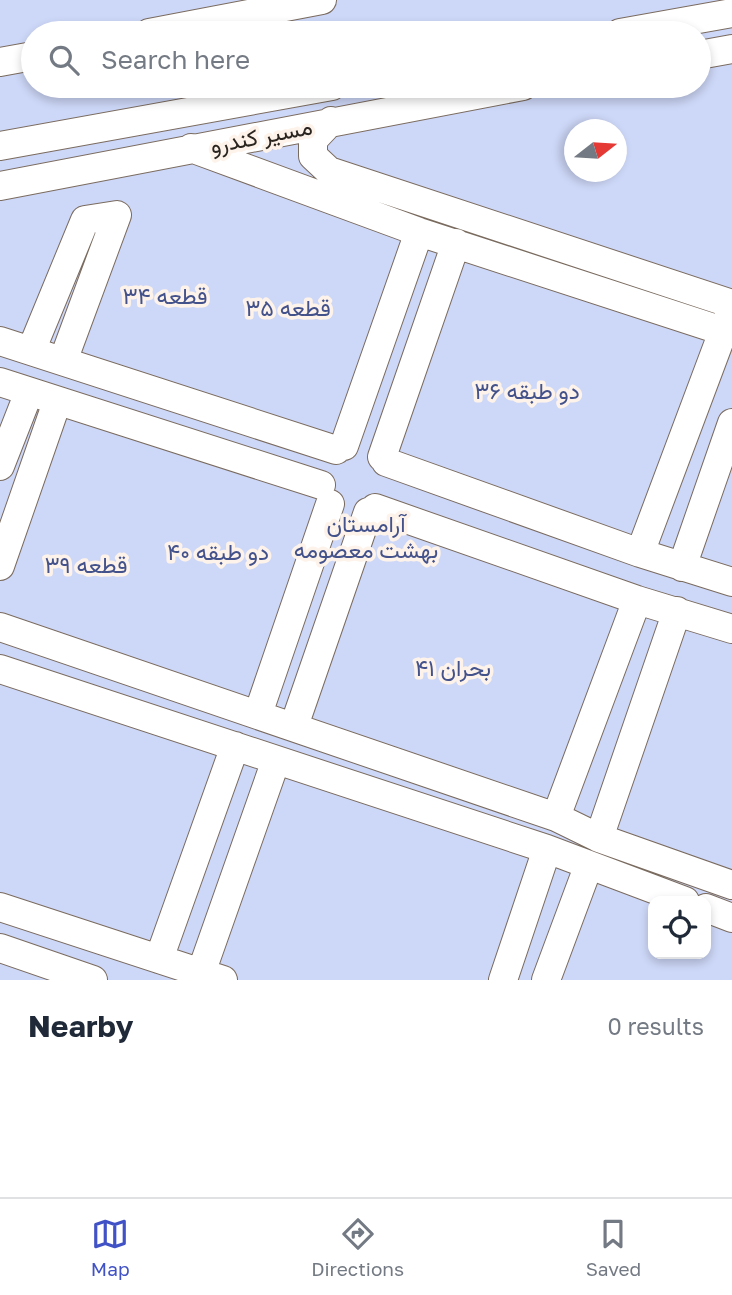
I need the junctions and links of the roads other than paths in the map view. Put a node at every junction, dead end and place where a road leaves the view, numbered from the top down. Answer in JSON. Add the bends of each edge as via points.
{"nodes":[{"id":1,"x":322,"y":0,"type":"edge"},
{"id":2,"x":732,"y":13,"type":"edge"},
{"id":3,"x":212,"y":21,"type":"edge"},
{"id":4,"x":688,"y":21,"type":"edge"},
{"id":5,"x":732,"y":49,"type":"edge"},
{"id":6,"x":711,"y":53,"type":"edge"},
{"id":7,"x":21,"y":58,"type":"edge"},
{"id":8,"x":0,"y":62,"type":"edge"},
{"id":9,"x":266,"y":98,"type":"edge"},
{"id":10,"x":457,"y":98,"type":"edge"},
{"id":11,"x":331,"y":121,"type":"junction"},
{"id":12,"x":0,"y":146,"type":"edge"},
{"id":13,"x":191,"y":148,"type":"junction"},
{"id":14,"x":0,"y":186,"type":"edge"},
{"id":15,"x":419,"y":232,"type":"junction"},
{"id":16,"x":456,"y":243,"type":"junction"},
{"id":17,"x":730,"y":319,"type":"edge"},
{"id":18,"x":0,"y":341,"type":"edge"},
{"id":19,"x":31,"y":351,"type":"junction"},
{"id":20,"x":64,"y":361,"type":"junction"},
{"id":21,"x":0,"y":382,"type":"edge"},
{"id":22,"x":29,"y":392,"type":"junction"},
{"id":23,"x":57,"y":402,"type":"junction"},
{"id":24,"x":732,"y":423,"type":"edge"},
{"id":25,"x":340,"y":448,"type":"junction"},
{"id":26,"x":384,"y":460,"type":"junction"},
{"id":27,"x":0,"y":466,"type":"edge"},
{"id":28,"x":326,"y":494,"type":"junction"},
{"id":29,"x":372,"y":510,"type":"junction"},
{"id":30,"x":640,"y":553,"type":"junction"},
{"id":31,"x":0,"y":566,"type":"edge"},
{"id":32,"x":682,"y":566,"type":"junction"},
{"id":33,"x":732,"y":582,"type":"edge"},
{"id":34,"x":637,"y":600,"type":"junction"},
{"id":35,"x":677,"y":611,"type":"junction"},
{"id":36,"x":0,"y":627,"type":"edge"},
{"id":37,"x":732,"y":629,"type":"edge"},
{"id":38,"x":0,"y":668,"type":"edge"},
{"id":39,"x":258,"y":714,"type":"junction"},
{"id":40,"x":294,"y":726,"type":"junction"},
{"id":41,"x":235,"y":746,"type":"junction"},
{"id":42,"x":276,"y":760,"type":"junction"},
{"id":43,"x":556,"y":817,"type":"junction"},
{"id":44,"x":599,"y":838,"type":"junction"},
{"id":45,"x":547,"y":849,"type":"junction"},
{"id":46,"x":588,"y":867,"type":"junction"},
{"id":47,"x":732,"y":885,"type":"edge"},
{"id":48,"x":671,"y":896,"type":"edge"},
{"id":49,"x":0,"y":907,"type":"edge"},
{"id":50,"x":711,"y":910,"type":"edge"},
{"id":51,"x":732,"y":918,"type":"edge"},
{"id":52,"x":0,"y":948,"type":"edge"},
{"id":53,"x":159,"y":959,"type":"junction"},
{"id":54,"x":212,"y":976,"type":"edge"},
{"id":55,"x":93,"y":980,"type":"edge"},
{"id":56,"x":503,"y":980,"type":"edge"},
{"id":57,"x":546,"y":980,"type":"edge"}],
"edges":[{"from":1,"to":3,"type":"lane"},
{"from":2,"to":4,"type":"lane"},
{"from":5,"to":6,"type":"lane"},
{"from":7,"to":8,"type":"lane"},
{"from":9,"to":12,"type":"lane"},
{"from":10,"to":11,"type":"lane","name":"مسیر کندرو"},
{"from":11,"to":13,"type":"lane","name":"مسیر کندرو"},
{"from":11,"to":17,"type":"lane","via":[[313,139],[313,156],[329,171]]},
{"from":13,"to":14,"type":"lane","name":"مسیر کندرو"},
{"from":13,"to":15,"type":"lane"},
{"from":15,"to":16,"type":"lane"},
{"from":15,"to":25,"type":"lane"},
{"from":16,"to":17,"type":"lane"},
{"from":16,"to":26,"type":"lane"},
{"from":17,"to":30,"type":"lane"},
{"from":18,"to":19,"type":"lane"},
{"from":19,"to":20,"type":"lane"},
{"from":19,"to":20,"type":"lane","via":[[85,220],[117,215]]},
{"from":20,"to":25,"type":"lane"},
{"from":21,"to":22,"type":"lane"},
{"from":22,"to":23,"type":"lane"},
{"from":22,"to":27,"type":"lane"},
{"from":23,"to":28,"type":"lane"},
{"from":23,"to":31,"type":"lane"},
{"from":24,"to":32,"type":"lane"},
{"from":25,"to":26,"type":"lane","via":[[358,444]]},
{"from":25,"to":28,"type":"lane","via":[[326,459],[321,472]]},
{"from":26,"to":29,"type":"lane","via":[[390,479],[386,495]]},
{"from":26,"to":30,"type":"lane"},
{"from":28,"to":29,"type":"lane","via":[[348,513]]},
{"from":28,"to":39,"type":"lane"},
{"from":29,"to":34,"type":"lane"},
{"from":29,"to":40,"type":"lane"},
{"from":30,"to":32,"type":"lane"},
{"from":32,"to":33,"type":"lane"},
{"from":34,"to":35,"type":"lane"},
{"from":34,"to":43,"type":"lane"},
{"from":35,"to":37,"type":"lane"},
{"from":35,"to":44,"type":"lane"},
{"from":36,"to":39,"type":"lane"},
{"from":38,"to":41,"type":"lane"},
{"from":39,"to":40,"type":"lane"},
{"from":40,"to":43,"type":"lane"},
{"from":41,"to":42,"type":"lane"},
{"from":41,"to":53,"type":"lane"},
{"from":42,"to":45,"type":"lane"},
{"from":42,"to":54,"type":"lane"},
{"from":43,"to":44,"type":"lane"},
{"from":44,"to":47,"type":"lane"},
{"from":45,"to":46,"type":"lane"},
{"from":45,"to":56,"type":"lane"},
{"from":46,"to":48,"type":"lane"},
{"from":46,"to":57,"type":"lane"},
{"from":49,"to":53,"type":"lane"},
{"from":50,"to":51,"type":"lane"},
{"from":52,"to":55,"type":"lane"},
{"from":53,"to":54,"type":"lane"}]}
